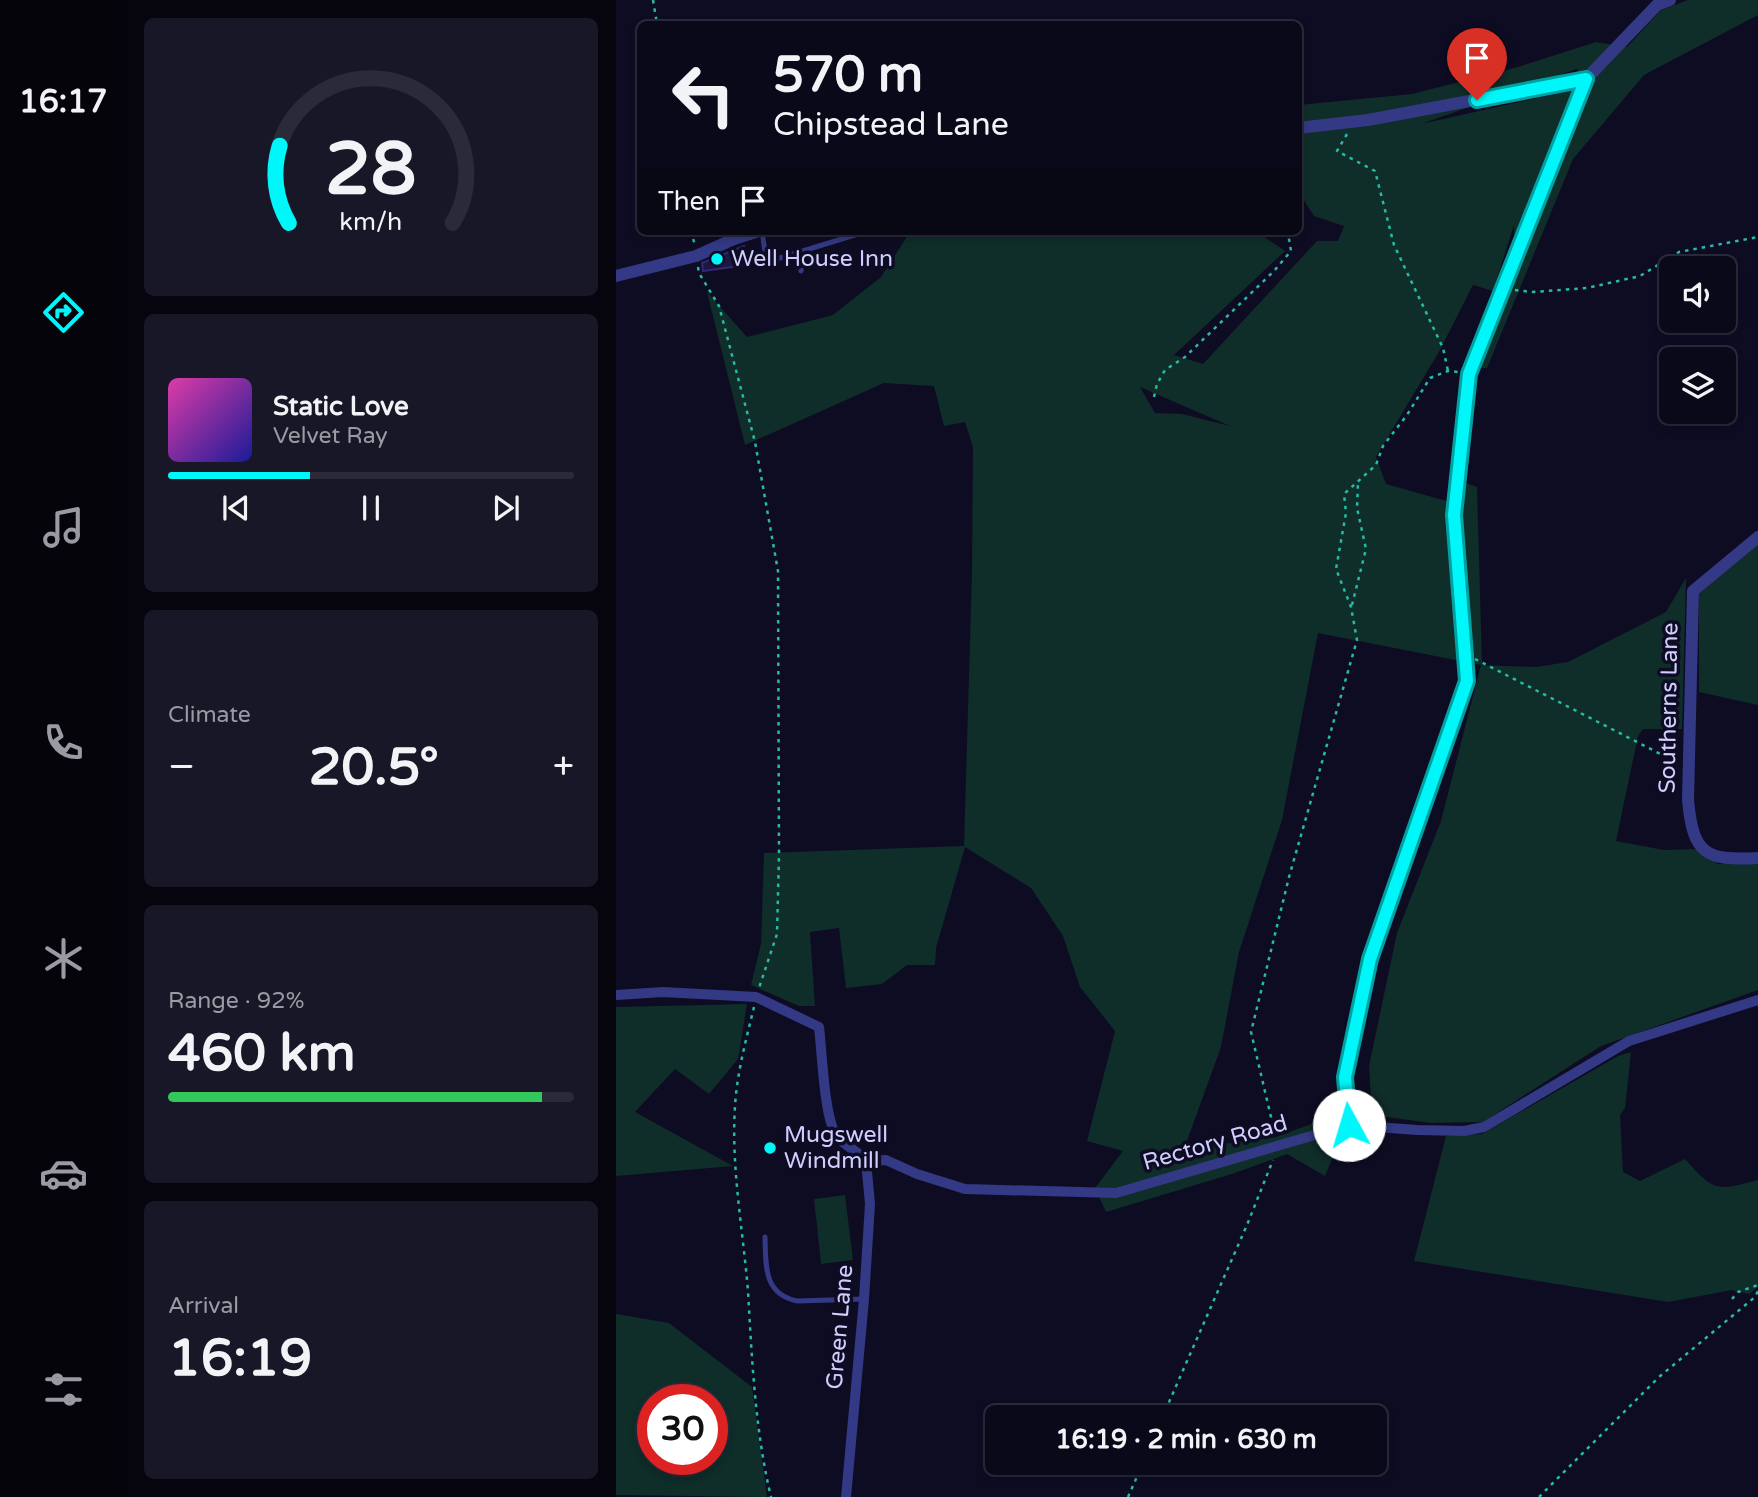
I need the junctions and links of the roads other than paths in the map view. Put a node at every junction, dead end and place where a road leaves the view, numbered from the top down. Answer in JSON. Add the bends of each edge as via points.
{"nodes":[{"id":1,"x":1670,"y":0,"type":"edge"},
{"id":2,"x":1586,"y":79,"type":"junction"},
{"id":3,"x":1302,"y":128,"type":"edge"},
{"id":4,"x":748,"y":235,"type":"edge"},
{"id":5,"x":762,"y":235,"type":"edge"},
{"id":6,"x":855,"y":235,"type":"edge"},
{"id":7,"x":803,"y":251,"type":"junction"},
{"id":8,"x":801,"y":271,"type":"dead end"},
{"id":9,"x":616,"y":276,"type":"edge"},
{"id":10,"x":1758,"y":537,"type":"edge"},
{"id":11,"x":1758,"y":858,"type":"edge"},
{"id":12,"x":616,"y":995,"type":"edge"},
{"id":13,"x":1758,"y":1000,"type":"edge"},
{"id":14,"x":1349,"y":1125,"type":"junction"},
{"id":15,"x":866,"y":1161,"type":"junction"},
{"id":16,"x":765,"y":1237,"type":"dead end"},
{"id":17,"x":864,"y":1299,"type":"junction"},
{"id":18,"x":846,"y":1497,"type":"edge"}],
"edges":[{"from":1,"to":2,"type":"street","via":[[1657,5]]},
{"from":2,"to":3,"type":"street"},
{"from":2,"to":14,"type":"street","via":[[1469,374],[1454,515],[1467,681],[1370,959],[1345,1077]]},
{"from":4,"to":9,"type":"street","via":[[696,256]]},
{"from":5,"to":7,"type":"lane","via":[[771,258]]},
{"from":6,"to":7,"type":"lane"},
{"from":7,"to":8,"type":"lane"},
{"from":10,"to":11,"type":"street","name":"Southerns Lane","via":[[1693,591],[1688,800],[1690,829],[1715,857]]},
{"from":12,"to":15,"type":"street","via":[[663,992],[756,997],[819,1027],[830,1122],[837,1137]]},
{"from":13,"to":14,"type":"street","name":"Rectory Road","via":[[1629,1041],[1484,1127]]},
{"from":14,"to":15,"type":"street","name":"Rectory Road","via":[[1116,1193],[965,1189],[886,1160]]},
{"from":15,"to":17,"type":"street","name":"Green Lane","via":[[870,1203]]},
{"from":16,"to":17,"type":"lane","via":[[767,1272],[772,1286],[786,1299]]},
{"from":17,"to":18,"type":"street","name":"Green Lane"}]}
